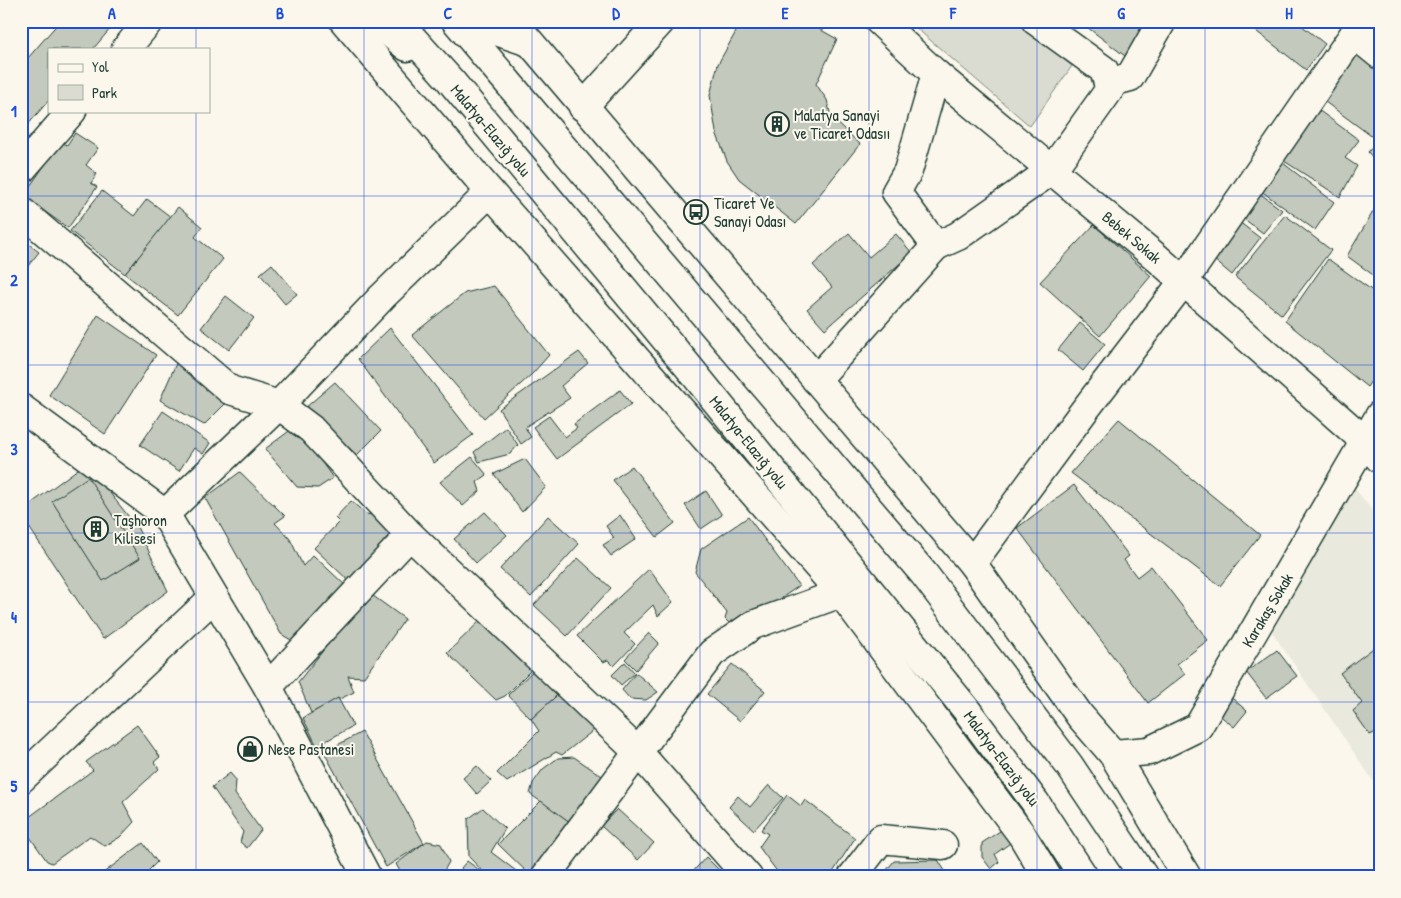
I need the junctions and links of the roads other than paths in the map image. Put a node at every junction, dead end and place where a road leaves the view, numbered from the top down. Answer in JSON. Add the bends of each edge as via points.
{"nodes":[{"id":1,"x":149,"y":21,"type":"edge"},
{"id":2,"x":344,"y":21,"type":"edge"},
{"id":3,"x":374,"y":21,"type":"edge"},
{"id":4,"x":397,"y":21,"type":"edge"},
{"id":5,"x":456,"y":21,"type":"edge"},
{"id":6,"x":488,"y":21,"type":"edge"},
{"id":7,"x":512,"y":21,"type":"edge"},
{"id":8,"x":662,"y":21,"type":"edge"},
{"id":9,"x":1036,"y":21,"type":"edge"},
{"id":10,"x":1162,"y":21,"type":"edge"},
{"id":11,"x":887,"y":23,"type":"edge"},
{"id":12,"x":1361,"y":28,"type":"edge"},
{"id":13,"x":531,"y":43,"type":"junction"},
{"id":14,"x":127,"y":48,"type":"edge"},
{"id":15,"x":1380,"y":55,"type":"edge"},
{"id":16,"x":936,"y":74,"type":"junction"},
{"id":17,"x":450,"y":80,"type":"junction"},
{"id":18,"x":1108,"y":83,"type":"junction"},
{"id":19,"x":583,"y":107,"type":"junction"},
{"id":20,"x":71,"y":112,"type":"edge"},
{"id":21,"x":21,"y":170,"type":"edge"},
{"id":22,"x":1052,"y":170,"type":"junction"},
{"id":23,"x":490,"y":192,"type":"junction"},
{"id":24,"x":21,"y":211,"type":"edge"},
{"id":25,"x":936,"y":246,"type":"junction"},
{"id":26,"x":1184,"y":282,"type":"junction"},
{"id":27,"x":816,"y":380,"type":"junction"},
{"id":28,"x":279,"y":405,"type":"junction"},
{"id":29,"x":21,"y":408,"type":"edge"},
{"id":30,"x":1380,"y":415,"type":"edge"},
{"id":31,"x":1373,"y":450,"type":"edge"},
{"id":32,"x":165,"y":514,"type":"junction"},
{"id":33,"x":410,"y":535,"type":"junction"},
{"id":34,"x":972,"y":563,"type":"junction"},
{"id":35,"x":841,"y":593,"type":"junction"},
{"id":36,"x":214,"y":597,"type":"junction"},
{"id":37,"x":268,"y":687,"type":"junction"},
{"id":38,"x":638,"y":752,"type":"junction"},
{"id":39,"x":1113,"y":754,"type":"junction"},
{"id":40,"x":21,"y":779,"type":"edge"},
{"id":41,"x":943,"y":844,"type":"dead end"},
{"id":42,"x":1185,"y":875,"type":"edge"},
{"id":43,"x":367,"y":877,"type":"edge"},
{"id":44,"x":545,"y":877,"type":"edge"},
{"id":45,"x":748,"y":877,"type":"edge"},
{"id":46,"x":852,"y":877,"type":"edge"},
{"id":47,"x":1047,"y":877,"type":"edge"},
{"id":48,"x":1084,"y":877,"type":"edge"},
{"id":49,"x":1144,"y":877,"type":"edge"}],
"edges":[{"from":1,"to":14,"type":"main road"},
{"from":2,"to":23,"type":"main road"},
{"from":3,"to":17,"type":"main road"},
{"from":4,"to":17,"type":"main road","name":"Malatya-Elazığ yolu"},
{"from":5,"to":49,"type":"main road","via":[[924,574],[1069,765]]},
{"from":6,"to":13,"type":"main road","via":[[496,30]]},
{"from":7,"to":13,"type":"main road"},
{"from":8,"to":19,"type":"main road"},
{"from":9,"to":18,"type":"main road","via":[[1104,70]]},
{"from":10,"to":18,"type":"main road","via":[[1130,77]]},
{"from":11,"to":16,"type":"main road","name":"Bebek Sokak"},
{"from":12,"to":15,"type":"main road"},
{"from":12,"to":26,"type":"main road"},
{"from":13,"to":19,"type":"main road"},
{"from":16,"to":22,"type":"main road","name":"Bebek Sokak"},
{"from":16,"to":25,"type":"main road","via":[[908,171],[896,192]]},
{"from":17,"to":48,"type":"main road","name":"Malatya-Elazığ yolu","via":[[965,708],[1035,802]]},
{"from":18,"to":22,"type":"main road","via":[[1110,89]]},
{"from":19,"to":27,"type":"main road"},
{"from":20,"to":21,"type":"main road"},
{"from":22,"to":25,"type":"main road","via":[[958,236]]},
{"from":22,"to":26,"type":"main road","name":"Bebek Sokak"},
{"from":23,"to":28,"type":"main road","via":[[382,297]]},
{"from":23,"to":35,"type":"main road"},
{"from":24,"to":28,"type":"main road","via":[[230,390]]},
{"from":25,"to":27,"type":"main road"},
{"from":26,"to":31,"type":"main road","name":"Bebek Sokak"},
{"from":26,"to":34,"type":"main road"},
{"from":27,"to":34,"type":"main road"},
{"from":28,"to":32,"type":"main road"},
{"from":28,"to":33,"type":"main road","via":[[311,429]]},
{"from":29,"to":32,"type":"main road"},
{"from":30,"to":31,"type":"main road","name":"Karakaş Sokak"},
{"from":31,"to":39,"type":"main road","name":"Karakaş Sokak","via":[[1198,727],[1148,750]]},
{"from":32,"to":36,"type":"main road"},
{"from":33,"to":37,"type":"main road"},
{"from":33,"to":38,"type":"main road"},
{"from":34,"to":39,"type":"main road","via":[[1080,716]]},
{"from":35,"to":38,"type":"main road","via":[[753,625],[712,653]]},
{"from":35,"to":47,"type":"main road","via":[[1022,835]]},
{"from":36,"to":37,"type":"main road"},
{"from":36,"to":40,"type":"main road"},
{"from":37,"to":43,"type":"main road"},
{"from":38,"to":44,"type":"main road"},
{"from":38,"to":45,"type":"main road"},
{"from":39,"to":42,"type":"main road"},
{"from":41,"to":46,"type":"main road","via":[[881,839]]}]}
